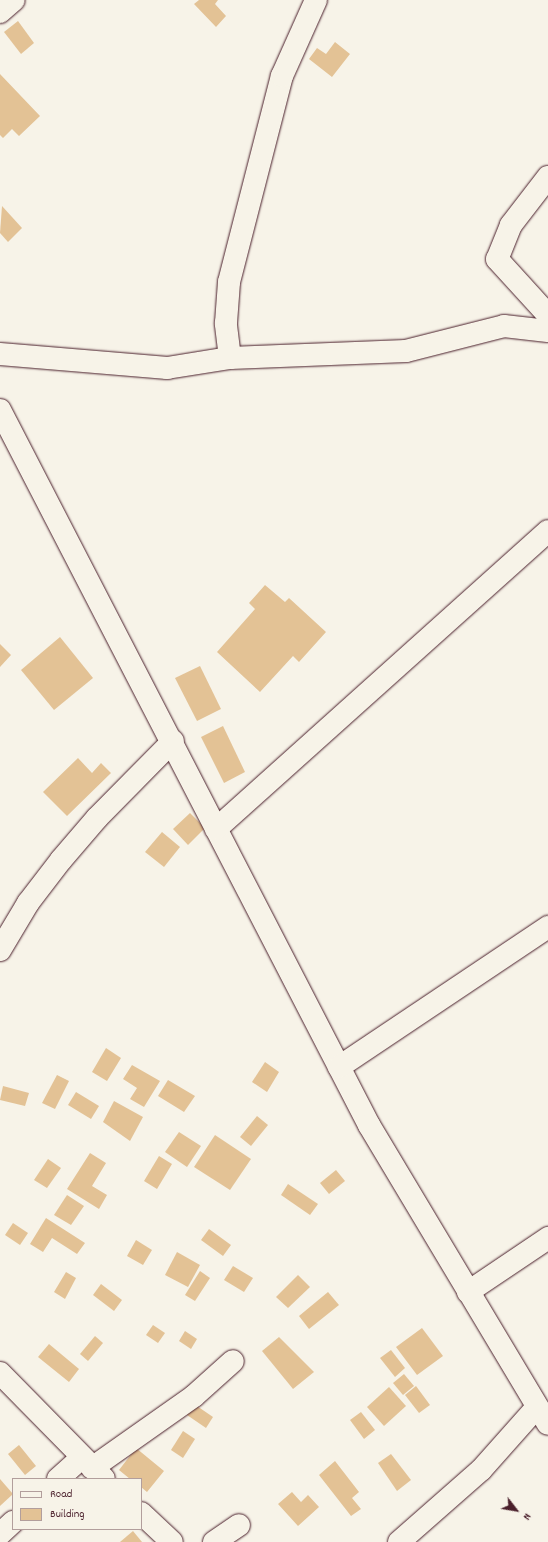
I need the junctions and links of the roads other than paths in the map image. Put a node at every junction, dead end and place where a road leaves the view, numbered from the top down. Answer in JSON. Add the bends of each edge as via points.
{"nodes":[{"id":1,"x":14,"y":0,"type":"edge"},
{"id":2,"x":316,"y":0,"type":"edge"},
{"id":3,"x":0,"y":12,"type":"edge"},
{"id":4,"x":548,"y":177,"type":"edge"},
{"id":5,"x":548,"y":315,"type":"edge"},
{"id":6,"x":548,"y":332,"type":"edge"},
{"id":7,"x":0,"y":354,"type":"edge"},
{"id":8,"x":230,"y":358,"type":"junction"},
{"id":9,"x":0,"y":410,"type":"edge"},
{"id":10,"x":548,"y":531,"type":"edge"},
{"id":11,"x":173,"y":741,"type":"junction"},
{"id":12,"x":216,"y":829,"type":"junction"},
{"id":13,"x":548,"y":927,"type":"edge"},
{"id":14,"x":0,"y":950,"type":"edge"},
{"id":15,"x":339,"y":1067,"type":"junction"},
{"id":16,"x":548,"y":1238,"type":"edge"},
{"id":17,"x":468,"y":1292,"type":"junction"},
{"id":18,"x":233,"y":1361,"type":"dead end"},
{"id":19,"x":0,"y":1373,"type":"edge"},
{"id":20,"x":542,"y":1416,"type":"edge"},
{"id":21,"x":92,"y":1468,"type":"edge"},
{"id":22,"x":61,"y":1478,"type":"edge"},
{"id":23,"x":142,"y":1514,"type":"edge"},
{"id":24,"x":12,"y":1523,"type":"edge"},
{"id":25,"x":239,"y":1525,"type":"dead end"},
{"id":26,"x":0,"y":1534,"type":"edge"},
{"id":27,"x":172,"y":1542,"type":"edge"},
{"id":28,"x":214,"y":1542,"type":"edge"},
{"id":29,"x":399,"y":1542,"type":"edge"}],
"edges":[{"from":1,"to":3,"type":"street"},
{"from":2,"to":8,"type":"street","via":[[282,76],[229,282],[226,323]]},
{"from":4,"to":5,"type":"street","via":[[511,225],[497,259]]},
{"from":6,"to":8,"type":"street","via":[[504,326],[406,351]]},
{"from":7,"to":8,"type":"street","via":[[167,368]]},
{"from":9,"to":11,"type":"street"},
{"from":10,"to":12,"type":"street"},
{"from":11,"to":12,"type":"street"},
{"from":11,"to":14,"type":"street","via":[[96,818],[28,903]]},
{"from":12,"to":15,"type":"street"},
{"from":13,"to":15,"type":"street"},
{"from":15,"to":17,"type":"street"},
{"from":16,"to":17,"type":"street"},
{"from":17,"to":20,"type":"street"},
{"from":18,"to":21,"type":"street","via":[[194,1396]]},
{"from":19,"to":21,"type":"street"},
{"from":20,"to":29,"type":"street"},
{"from":21,"to":22,"type":"street"},
{"from":23,"to":27,"type":"street"},
{"from":24,"to":26,"type":"street"},
{"from":25,"to":28,"type":"street"}]}
